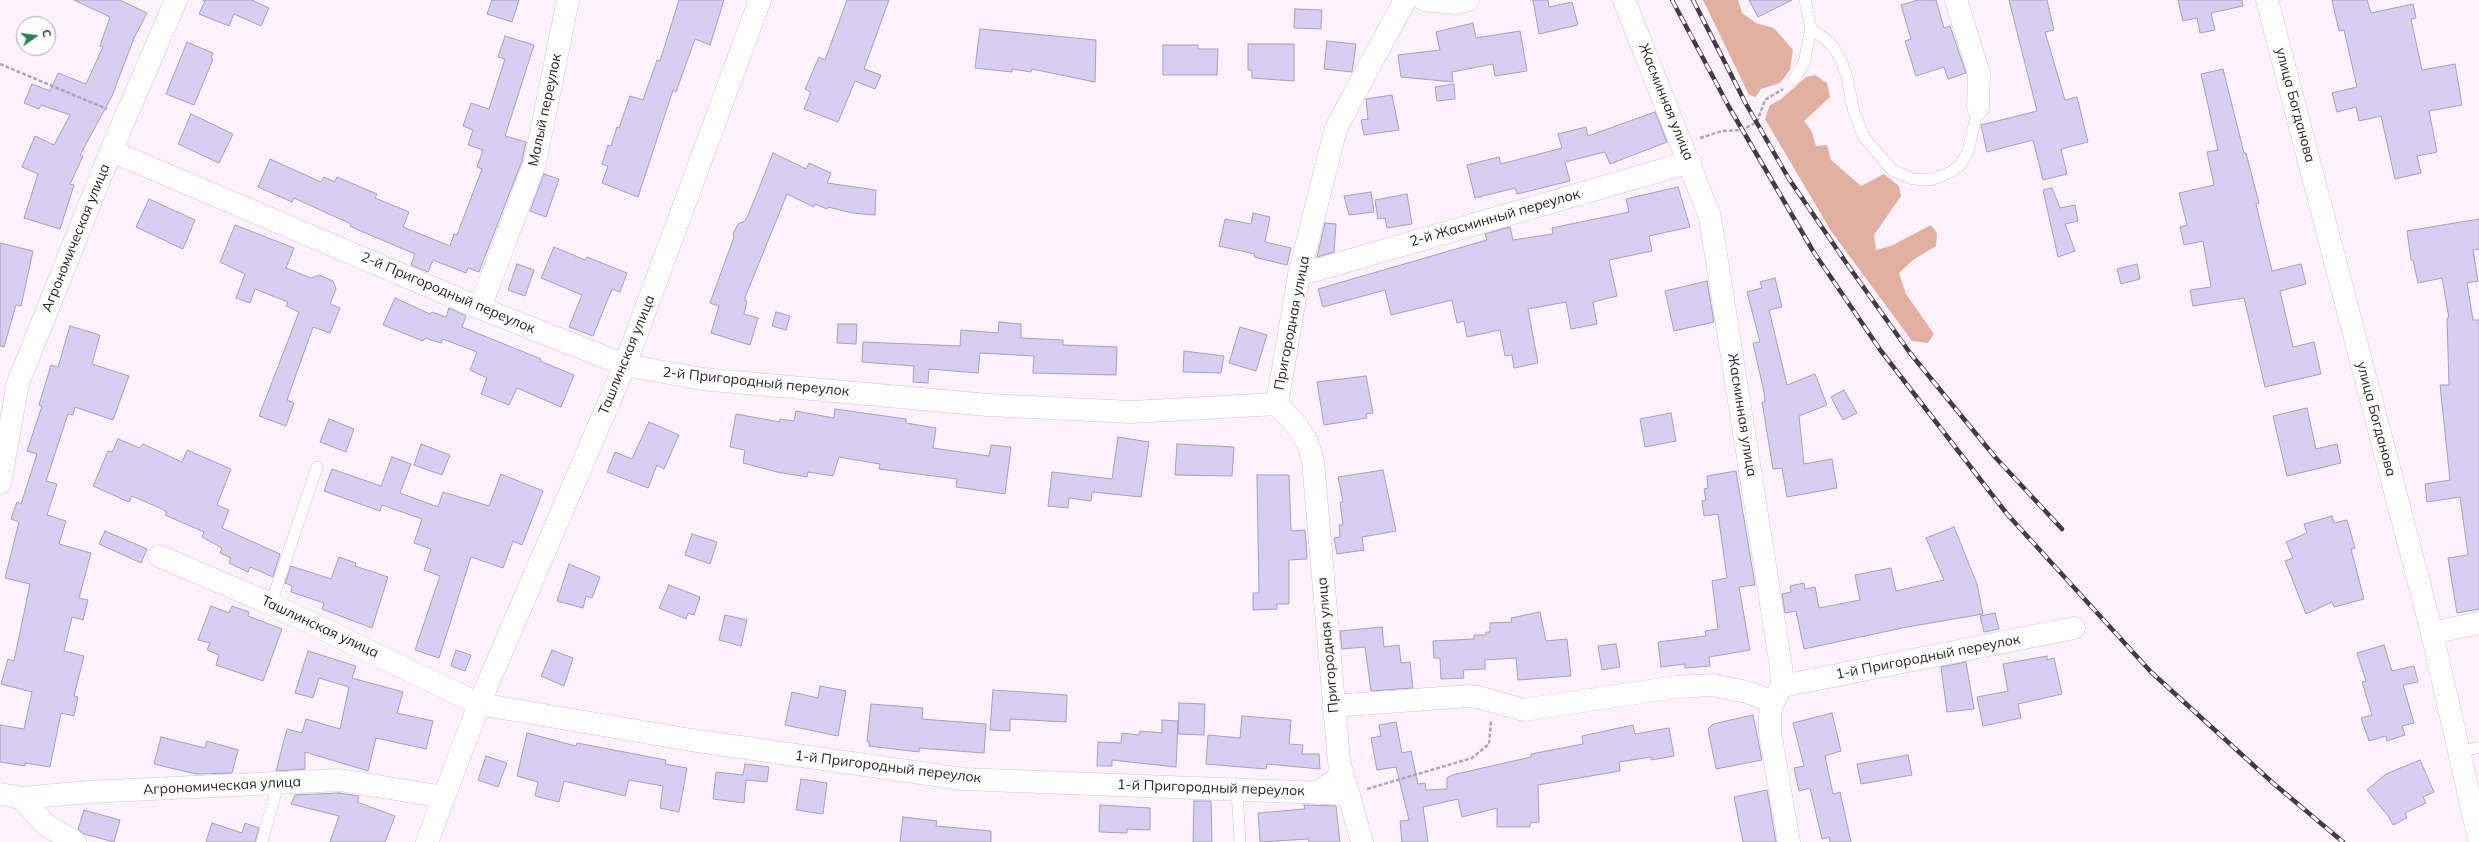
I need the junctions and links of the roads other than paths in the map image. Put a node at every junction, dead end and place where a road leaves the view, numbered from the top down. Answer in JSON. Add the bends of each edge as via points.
{"nodes":[{"id":1,"x":176,"y":0,"type":"edge"},
{"id":2,"x":568,"y":0,"type":"edge"},
{"id":3,"x":760,"y":0,"type":"edge"},
{"id":4,"x":1405,"y":0,"type":"edge"},
{"id":5,"x":1424,"y":0,"type":"edge"},
{"id":6,"x":1468,"y":0,"type":"edge"},
{"id":7,"x":1624,"y":0,"type":"edge"},
{"id":8,"x":1805,"y":0,"type":"edge"},
{"id":9,"x":1956,"y":0,"type":"edge"},
{"id":10,"x":2268,"y":0,"type":"edge"},
{"id":11,"x":1811,"y":28,"type":"junction"},
{"id":12,"x":1794,"y":80,"type":"road end"},
{"id":13,"x":1978,"y":108,"type":"joint"},
{"id":14,"x":111,"y":151,"type":"junction"},
{"id":15,"x":1687,"y":155,"type":"junction"},
{"id":16,"x":1299,"y":275,"type":"junction"},
{"id":17,"x":480,"y":308,"type":"junction"},
{"id":18,"x":625,"y":365,"type":"junction"},
{"id":19,"x":1276,"y":404,"type":"junction"},
{"id":20,"x":317,"y":467,"type":"dead end"},
{"id":21,"x":0,"y":483,"type":"edge"},
{"id":22,"x":159,"y":556,"type":"dead end"},
{"id":23,"x":271,"y":604,"type":"junction"},
{"id":24,"x":2479,"y":623,"type":"edge"},
{"id":25,"x":2074,"y":628,"type":"dead end"},
{"id":26,"x":2432,"y":633,"type":"junction"},
{"id":27,"x":1777,"y":694,"type":"junction"},
{"id":28,"x":479,"y":704,"type":"junction"},
{"id":29,"x":1333,"y":706,"type":"junction"},
{"id":30,"x":2479,"y":747,"type":"edge"},
{"id":31,"x":2458,"y":753,"type":"junction"},
{"id":32,"x":1339,"y":761,"type":"junction"},
{"id":33,"x":278,"y":784,"type":"junction"},
{"id":34,"x":1237,"y":789,"type":"junction"},
{"id":35,"x":1306,"y":792,"type":"junction"},
{"id":36,"x":0,"y":794,"type":"edge"},
{"id":37,"x":1349,"y":794,"type":"junction"},
{"id":38,"x":444,"y":797,"type":"junction"},
{"id":39,"x":21,"y":798,"type":"junction"},
{"id":40,"x":2479,"y":839,"type":"edge"},
{"id":41,"x":75,"y":842,"type":"edge"},
{"id":42,"x":262,"y":842,"type":"edge"},
{"id":43,"x":427,"y":842,"type":"edge"},
{"id":44,"x":1240,"y":842,"type":"edge"},
{"id":45,"x":1362,"y":842,"type":"edge"},
{"id":46,"x":1789,"y":842,"type":"edge"}],
"edges":[{"from":1,"to":14,"type":"street","name":"Агрономическая улица"},
{"from":2,"to":17,"type":"street","name":"Малый переулок","via":[[535,162]]},
{"from":3,"to":18,"type":"street","name":"Ташлинская улица"},
{"from":4,"to":16,"type":"street","name":"Пригородная улица","via":[[1336,128]]},
{"from":5,"to":6,"type":"street","via":[[1455,3]]},
{"from":7,"to":15,"type":"street","name":"Жасминная улица"},
{"from":8,"to":11,"type":"lane"},
{"from":9,"to":13,"type":"street","via":[[1979,74]]},
{"from":10,"to":26,"type":"street","name":"улица Богданова"},
{"from":11,"to":12,"type":"lane","via":[[1804,63]]},
{"from":11,"to":13,"type":"lane","via":[[1832,45],[1847,77],[1854,112],[1864,137],[1892,170],[1913,179],[1931,180],[1951,172],[1961,164],[1968,151]]},
{"from":14,"to":17,"type":"street","name":"2-й Пригородный переулок"},
{"from":14,"to":21,"type":"street","name":"Агрономическая улица","via":[[18,383]]},
{"from":15,"to":16,"type":"street","name":"2-й Жасминный переулок"},
{"from":15,"to":27,"type":"street","name":"Жасминная улица","via":[[1710,216],[1781,667]]},
{"from":16,"to":19,"type":"street","name":"Пригородная улица"},
{"from":17,"to":18,"type":"street","name":"2-й Пригородный переулок"},
{"from":18,"to":19,"type":"street","name":"2-й Пригородный переулок","via":[[702,379],[988,405],[1132,412]]},
{"from":18,"to":28,"type":"street","name":"Ташлинская улица"},
{"from":19,"to":29,"type":"street","name":"Пригородная улица","via":[[1297,426],[1307,442],[1313,461]]},
{"from":20,"to":23,"type":"lane"},
{"from":22,"to":23,"type":"street","name":"Ташлинская улица"},
{"from":23,"to":28,"type":"street","name":"Ташлинская улица"},
{"from":24,"to":26,"type":"street"},
{"from":25,"to":27,"type":"street","name":"1-й Пригородный переулок"},
{"from":26,"to":31,"type":"street","name":"улица Богданова"},
{"from":27,"to":29,"type":"street","via":[[1746,692],[1712,685],[1676,687],[1524,710],[1468,696]]},
{"from":27,"to":46,"type":"street","name":"Жасминная улица","via":[[1770,716],[1770,732]]},
{"from":28,"to":34,"type":"street","name":"1-й Пригородный переулок","via":[[691,740],[963,779]]},
{"from":28,"to":38,"type":"street","name":"Ташлинская улица"},
{"from":29,"to":32,"type":"street","name":"Пригородная улица"},
{"from":30,"to":31,"type":"lane"},
{"from":31,"to":40,"type":"street","name":"улица Богданова"},
{"from":32,"to":35,"type":"lane","via":[[1332,776],[1318,787]]},
{"from":32,"to":37,"type":"street","name":"Пригородная улица"},
{"from":33,"to":38,"type":"street","name":"Агрономическая улица","via":[[340,780]]},
{"from":33,"to":39,"type":"street","name":"Агрономическая улица","via":[[89,792]]},
{"from":33,"to":42,"type":"lane"},
{"from":34,"to":35,"type":"street","name":"1-й Пригородный переулок"},
{"from":34,"to":44,"type":"lane"},
{"from":35,"to":37,"type":"street","name":"1-й Пригородный переулок"},
{"from":36,"to":39,"type":"street","name":"Агрономическая улица"},
{"from":37,"to":45,"type":"street","name":"Пригородная улица"},
{"from":38,"to":43,"type":"street","name":"Ташлинская улица"},
{"from":39,"to":41,"type":"street","via":[[46,825]]}]}
